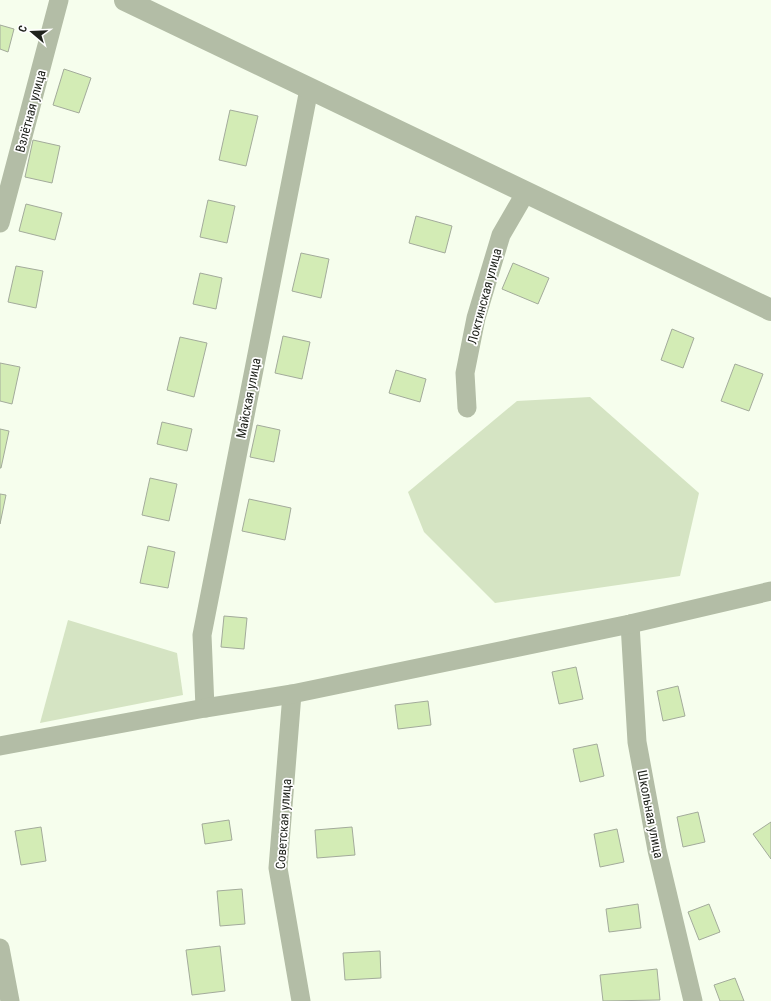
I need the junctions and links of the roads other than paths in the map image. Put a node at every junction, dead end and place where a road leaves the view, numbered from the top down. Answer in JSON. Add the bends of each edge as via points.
{"nodes":[{"id":1,"x":59,"y":0,"type":"edge"},
{"id":2,"x":124,"y":0,"type":"edge"},
{"id":3,"x":308,"y":89,"type":"junction"},
{"id":4,"x":526,"y":192,"type":"junction"},
{"id":5,"x":0,"y":223,"type":"edge"},
{"id":6,"x":771,"y":310,"type":"edge"},
{"id":7,"x":466,"y":408,"type":"dead end"},
{"id":8,"x":771,"y":591,"type":"edge"},
{"id":9,"x":630,"y":624,"type":"junction"},
{"id":10,"x":292,"y":694,"type":"junction"},
{"id":11,"x":205,"y":708,"type":"junction"},
{"id":12,"x":0,"y":746,"type":"edge"},
{"id":13,"x":0,"y":948,"type":"edge"},
{"id":14,"x":10,"y":1001,"type":"edge"},
{"id":15,"x":301,"y":1001,"type":"edge"},
{"id":16,"x":693,"y":1001,"type":"edge"}],
"edges":[{"from":1,"to":5,"type":"street","name":"Взлётная улица"},
{"from":2,"to":3,"type":"street"},
{"from":3,"to":4,"type":"street"},
{"from":3,"to":11,"type":"street","name":"Майская улица","via":[[202,635]]},
{"from":4,"to":6,"type":"street"},
{"from":4,"to":7,"type":"street","name":"Локтинская улица","via":[[501,235],[476,318],[465,373]]},
{"from":8,"to":9,"type":"street"},
{"from":9,"to":10,"type":"street"},
{"from":9,"to":16,"type":"street","name":"Школьная улица","via":[[637,742],[658,850]]},
{"from":10,"to":11,"type":"street"},
{"from":10,"to":15,"type":"street","name":"Советская улица","via":[[278,868]]},
{"from":11,"to":12,"type":"street"},
{"from":13,"to":14,"type":"street"}]}
